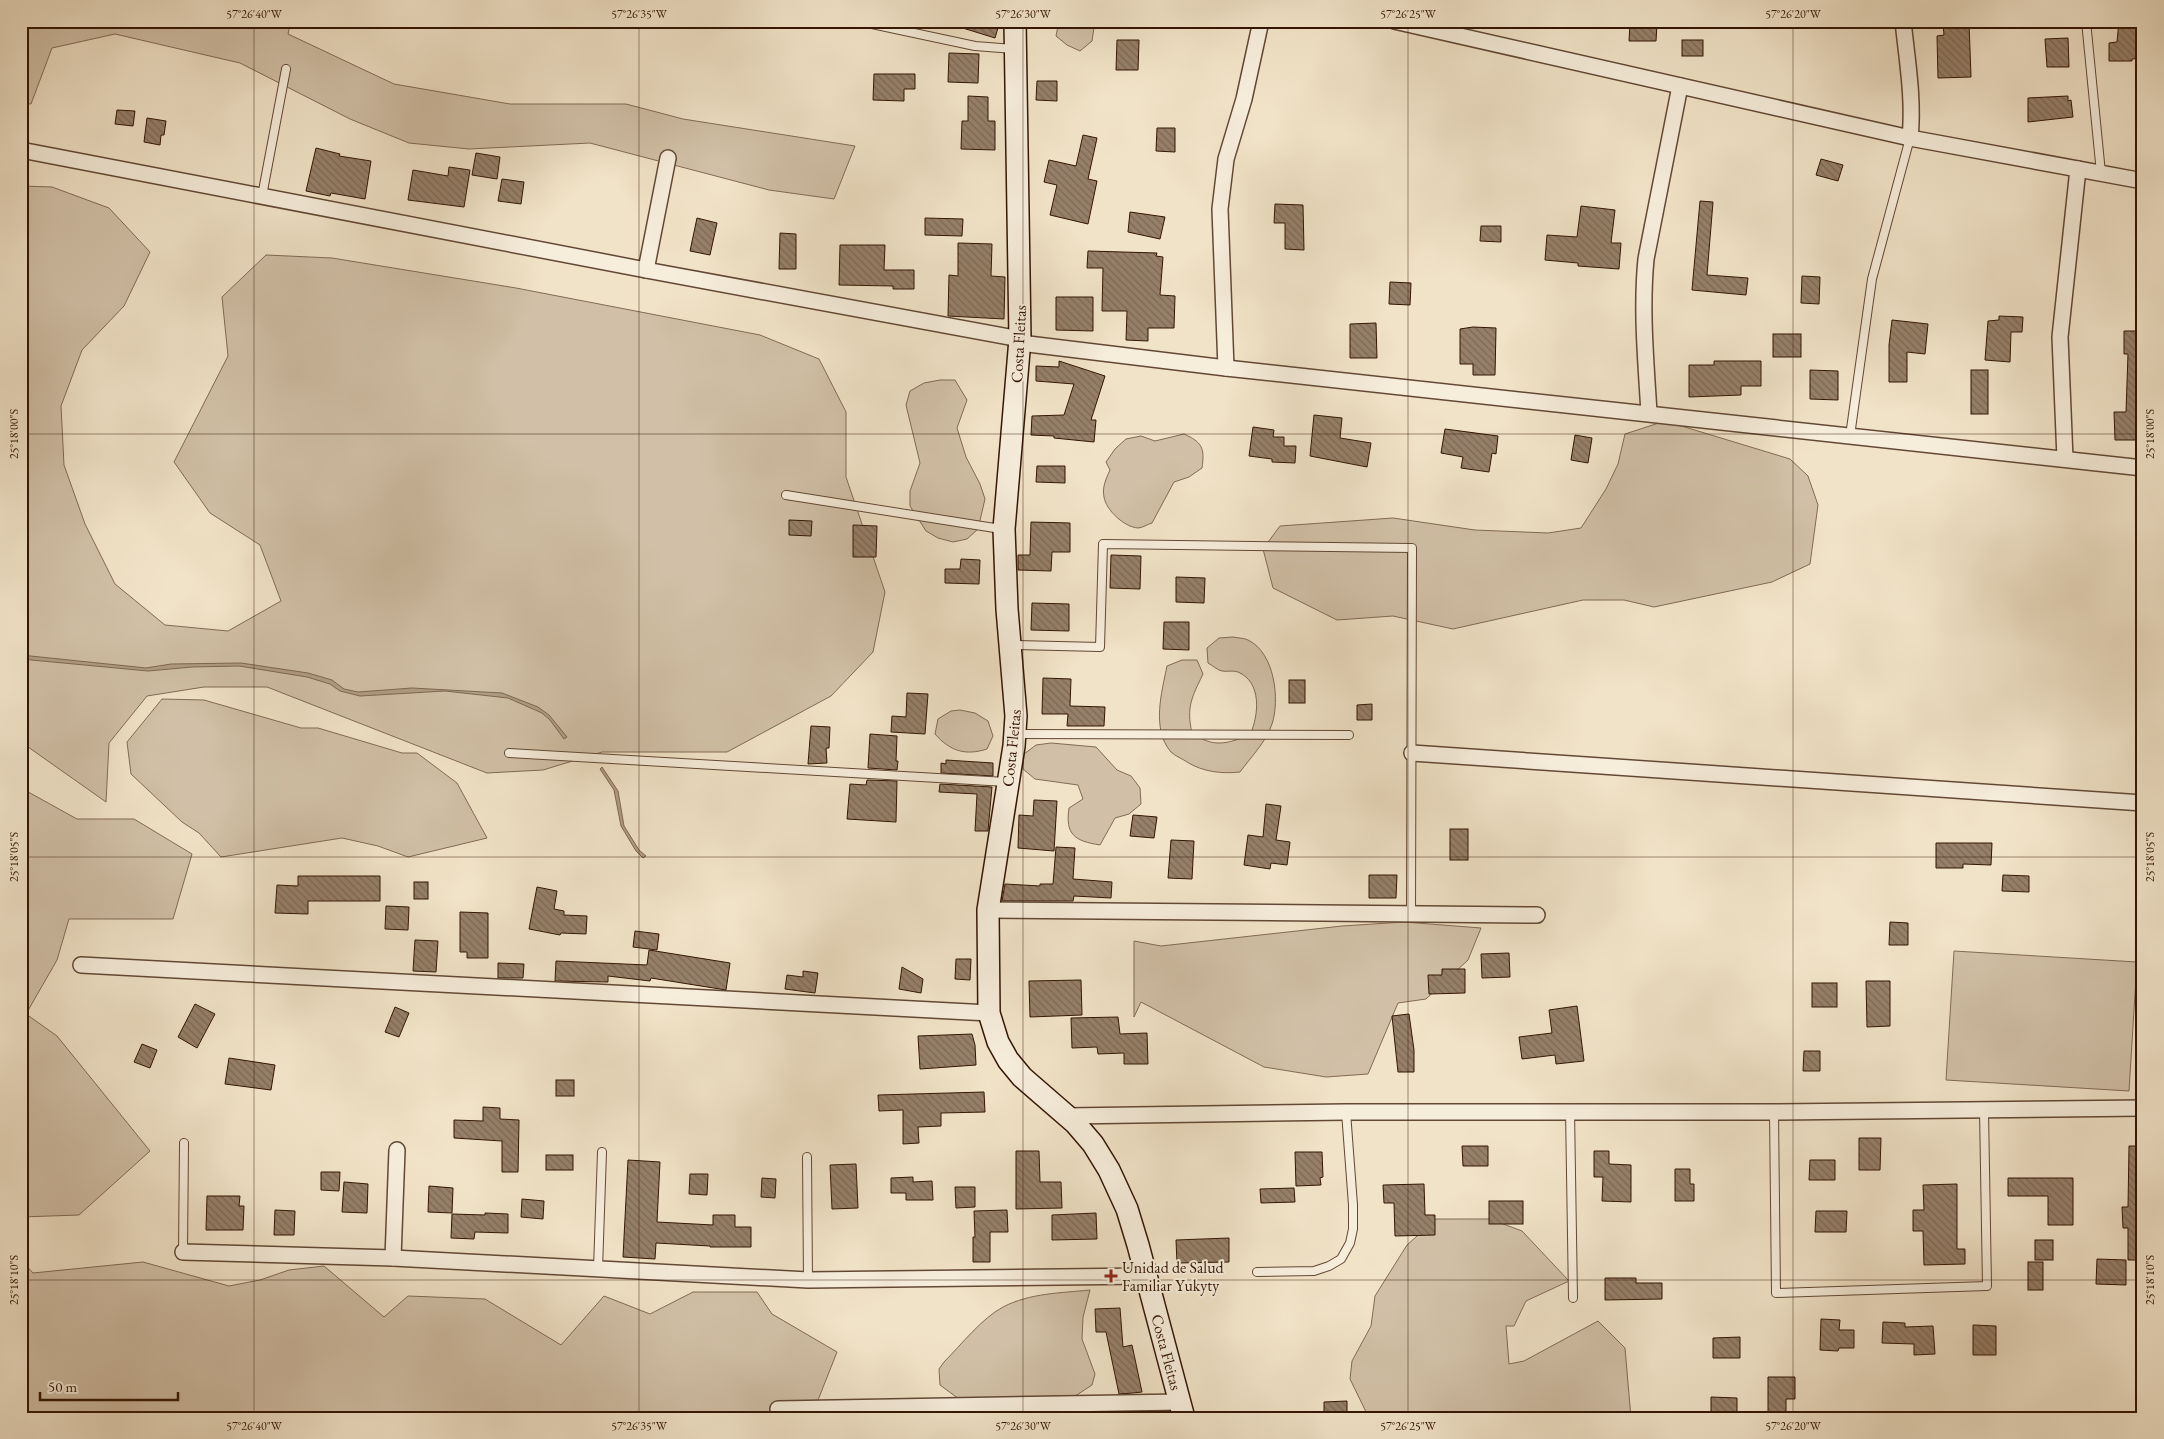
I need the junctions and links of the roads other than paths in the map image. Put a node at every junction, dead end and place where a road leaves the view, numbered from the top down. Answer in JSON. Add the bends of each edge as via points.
{"nodes":[{"id":1,"x":858,"y":21,"type":"edge"},
{"id":2,"x":1015,"y":21,"type":"edge"},
{"id":3,"x":1261,"y":21,"type":"edge"},
{"id":4,"x":1394,"y":21,"type":"edge"},
{"id":5,"x":1902,"y":21,"type":"edge"},
{"id":6,"x":2086,"y":21,"type":"edge"},
{"id":7,"x":1014,"y":50,"type":"junction"},
{"id":8,"x":286,"y":69,"type":"dead end"},
{"id":9,"x":1680,"y":86,"type":"junction"},
{"id":10,"x":1910,"y":138,"type":"junction"},
{"id":11,"x":21,"y":150,"type":"edge"},
{"id":12,"x":668,"y":158,"type":"dead end"},
{"id":13,"x":2078,"y":169,"type":"junction"},
{"id":14,"x":2101,"y":173,"type":"junction"},
{"id":15,"x":2143,"y":181,"type":"edge"},
{"id":16,"x":262,"y":196,"type":"junction"},
{"id":17,"x":646,"y":270,"type":"junction"},
{"id":18,"x":1020,"y":341,"type":"junction"},
{"id":19,"x":1226,"y":368,"type":"junction"},
{"id":20,"x":1649,"y":413,"type":"junction"},
{"id":21,"x":1850,"y":436,"type":"junction"},
{"id":22,"x":2065,"y":460,"type":"junction"},
{"id":23,"x":2143,"y":468,"type":"edge"},
{"id":24,"x":786,"y":495,"type":"dead end"},
{"id":25,"x":1004,"y":529,"type":"junction"},
{"id":26,"x":1011,"y":644,"type":"junction"},
{"id":27,"x":1015,"y":734,"type":"junction"},
{"id":28,"x":1349,"y":735,"type":"dead end"},
{"id":29,"x":509,"y":753,"type":"dead end"},
{"id":30,"x":1412,"y":753,"type":"junction"},
{"id":31,"x":1008,"y":782,"type":"junction"},
{"id":32,"x":2143,"y":803,"type":"edge"},
{"id":33,"x":988,"y":910,"type":"junction"},
{"id":34,"x":1410,"y":914,"type":"junction"},
{"id":35,"x":1537,"y":915,"type":"dead end"},
{"id":36,"x":81,"y":965,"type":"dead end"},
{"id":37,"x":989,"y":1013,"type":"junction"},
{"id":38,"x":2143,"y":1108,"type":"edge"},
{"id":39,"x":1570,"y":1110,"type":"junction"},
{"id":40,"x":1984,"y":1110,"type":"junction"},
{"id":41,"x":1346,"y":1112,"type":"junction"},
{"id":42,"x":1774,"y":1112,"type":"junction"},
{"id":43,"x":1067,"y":1116,"type":"junction"},
{"id":44,"x":184,"y":1143,"type":"dead end"},
{"id":45,"x":397,"y":1150,"type":"dead end"},
{"id":46,"x":602,"y":1152,"type":"dead end"},
{"id":47,"x":808,"y":1157,"type":"dead end"},
{"id":48,"x":182,"y":1252,"type":"joint"},
{"id":49,"x":393,"y":1258,"type":"junction"},
{"id":50,"x":598,"y":1269,"type":"junction"},
{"id":51,"x":1257,"y":1272,"type":"dead end"},
{"id":52,"x":1147,"y":1276,"type":"junction"},
{"id":53,"x":808,"y":1280,"type":"junction"},
{"id":54,"x":1574,"y":1298,"type":"dead end"},
{"id":55,"x":778,"y":1409,"type":"dead end"},
{"id":56,"x":1182,"y":1410,"type":"edge"}],
"edges":[{"from":1,"to":7,"type":"lane","via":[[975,46]]},
{"from":2,"to":7,"type":"main road","name":"Costa Fleitas"},
{"from":3,"to":19,"type":"street","via":[[1226,159],[1220,209]]},
{"from":4,"to":9,"type":"street"},
{"from":5,"to":10,"type":"street","via":[[1911,90]]},
{"from":6,"to":14,"type":"lane"},
{"from":7,"to":18,"type":"main road","name":"Costa Fleitas"},
{"from":8,"to":16,"type":"lane"},
{"from":9,"to":10,"type":"street"},
{"from":9,"to":20,"type":"street","via":[[1644,280]]},
{"from":10,"to":13,"type":"street"},
{"from":10,"to":21,"type":"lane","via":[[1872,279]]},
{"from":11,"to":16,"type":"street"},
{"from":12,"to":17,"type":"street"},
{"from":13,"to":14,"type":"street"},
{"from":13,"to":22,"type":"street","via":[[2060,337]]},
{"from":14,"to":15,"type":"street"},
{"from":16,"to":17,"type":"street"},
{"from":17,"to":18,"type":"street"},
{"from":18,"to":19,"type":"street"},
{"from":18,"to":25,"type":"main road","name":"Costa Fleitas"},
{"from":19,"to":20,"type":"street"},
{"from":20,"to":21,"type":"street"},
{"from":21,"to":22,"type":"street"},
{"from":22,"to":23,"type":"street"},
{"from":24,"to":25,"type":"lane"},
{"from":25,"to":26,"type":"main road","name":"Costa Fleitas"},
{"from":26,"to":27,"type":"main road","name":"Costa Fleitas"},
{"from":26,"to":30,"type":"lane","via":[[1100,647],[1103,544],[1412,548]]},
{"from":27,"to":28,"type":"lane"},
{"from":27,"to":31,"type":"main road","name":"Costa Fleitas"},
{"from":29,"to":31,"type":"lane"},
{"from":30,"to":32,"type":"street"},
{"from":30,"to":34,"type":"lane"},
{"from":31,"to":33,"type":"main road","name":"Costa Fleitas"},
{"from":33,"to":34,"type":"street"},
{"from":33,"to":37,"type":"main road","name":"Costa Fleitas"},
{"from":34,"to":35,"type":"street"},
{"from":36,"to":37,"type":"street"},
{"from":37,"to":43,"type":"main road","name":"Costa Fleitas","via":[[998,1042],[1008,1060]]},
{"from":38,"to":40,"type":"street"},
{"from":39,"to":41,"type":"street"},
{"from":39,"to":42,"type":"street"},
{"from":39,"to":54,"type":"lane"},
{"from":40,"to":42,"type":"street"},
{"from":40,"to":42,"type":"lane","via":[[1987,1286],[1776,1293]]},
{"from":41,"to":43,"type":"street"},
{"from":41,"to":51,"type":"lane","via":[[1353,1206],[1350,1243],[1341,1258],[1314,1271]]},
{"from":43,"to":52,"type":"main road","name":"Costa Fleitas","via":[[1093,1144],[1109,1170],[1127,1209]]},
{"from":44,"to":48,"type":"lane"},
{"from":45,"to":49,"type":"street"},
{"from":46,"to":50,"type":"lane"},
{"from":47,"to":53,"type":"lane"},
{"from":48,"to":49,"type":"street"},
{"from":49,"to":50,"type":"street"},
{"from":50,"to":53,"type":"street"},
{"from":52,"to":53,"type":"street"},
{"from":52,"to":56,"type":"main road","name":"Costa Fleitas"},
{"from":55,"to":56,"type":"street"}]}
